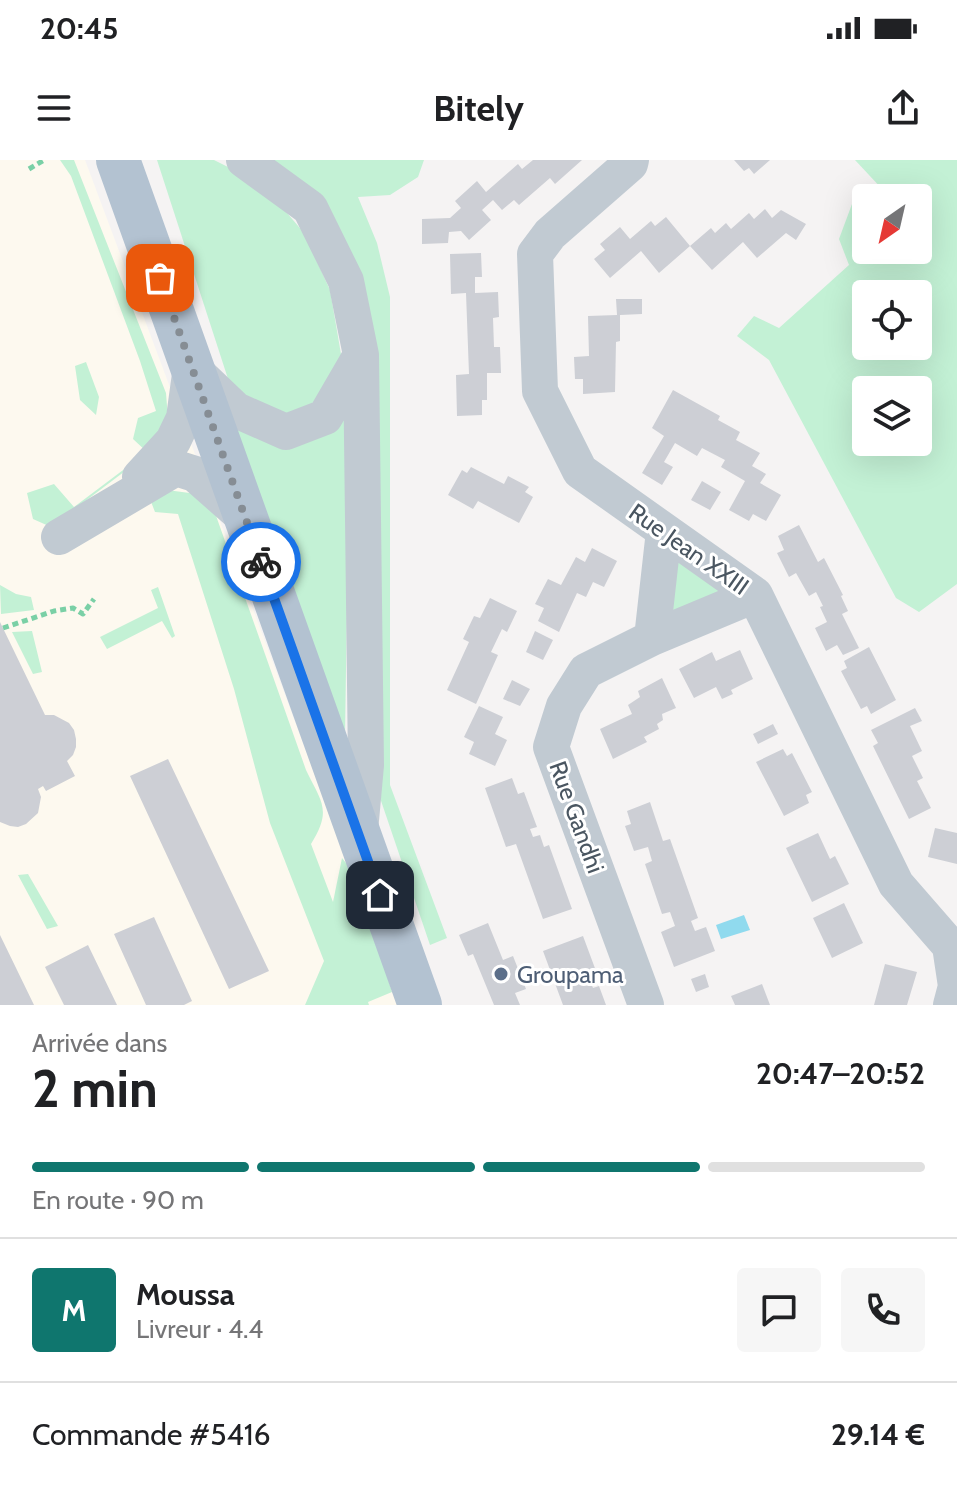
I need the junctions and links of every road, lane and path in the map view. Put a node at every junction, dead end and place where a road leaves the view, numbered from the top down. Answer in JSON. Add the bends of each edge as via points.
{"nodes":[{"id":1,"x":44,"y":160,"type":"edge"},
{"id":2,"x":118,"y":160,"type":"edge"},
{"id":3,"x":244,"y":160,"type":"edge"},
{"id":4,"x":631,"y":160,"type":"edge"},
{"id":5,"x":29,"y":169,"type":"dead end"},
{"id":6,"x":361,"y":355,"type":"junction"},
{"id":7,"x":191,"y":367,"type":"junction"},
{"id":8,"x":120,"y":500,"type":"junction"},
{"id":9,"x":246,"y":519,"type":"junction"},
{"id":10,"x":664,"y":531,"type":"junction"},
{"id":11,"x":59,"y":537,"type":"dead end"},
{"id":12,"x":755,"y":595,"type":"junction"},
{"id":13,"x":94,"y":599,"type":"dead end"},
{"id":14,"x":3,"y":628,"type":"dead end"},
{"id":15,"x":652,"y":638,"type":"junction"},
{"id":16,"x":359,"y":836,"type":"junction"},
{"id":17,"x":953,"y":944,"type":"edge"},
{"id":18,"x":420,"y":1005,"type":"edge"},
{"id":19,"x":646,"y":1005,"type":"edge"},
{"id":20,"x":951,"y":1005,"type":"edge"}],
"edges":[{"from":1,"to":5,"type":"path"},
{"from":2,"to":7,"type":"main road"},
{"from":3,"to":6,"type":"street","via":[[310,208],[346,281]]},
{"from":4,"to":10,"type":"street","name":"Rue Jean XXIII","via":[[535,254],[540,391],[580,471]]},
{"from":6,"to":7,"type":"street","via":[[325,417],[286,432],[236,410]]},
{"from":6,"to":16,"type":"street","via":[[366,765]]},
{"from":7,"to":8,"type":"street","via":[[184,418],[173,441]]},
{"from":7,"to":9,"type":"main road"},
{"from":8,"to":9,"type":"street","via":[[176,468],[195,474]]},
{"from":8,"to":11,"type":"street"},
{"from":9,"to":16,"type":"main road"},
{"from":10,"to":12,"type":"street","name":"Rue Jean XXIII"},
{"from":10,"to":15,"type":"street"},
{"from":12,"to":15,"type":"street","name":"Rue Gandhi"},
{"from":12,"to":17,"type":"street","name":"Rue Jean XXIII","via":[[896,884]]},
{"from":13,"to":14,"type":"path","via":[[83,614],[73,608],[54,611]]},
{"from":15,"to":19,"type":"street","name":"Rue Gandhi","via":[[586,671],[564,706],[551,747]]},
{"from":16,"to":18,"type":"main road"},
{"from":17,"to":20,"type":"street","name":"Rue Jean XXIII","via":[[956,986]]}]}
